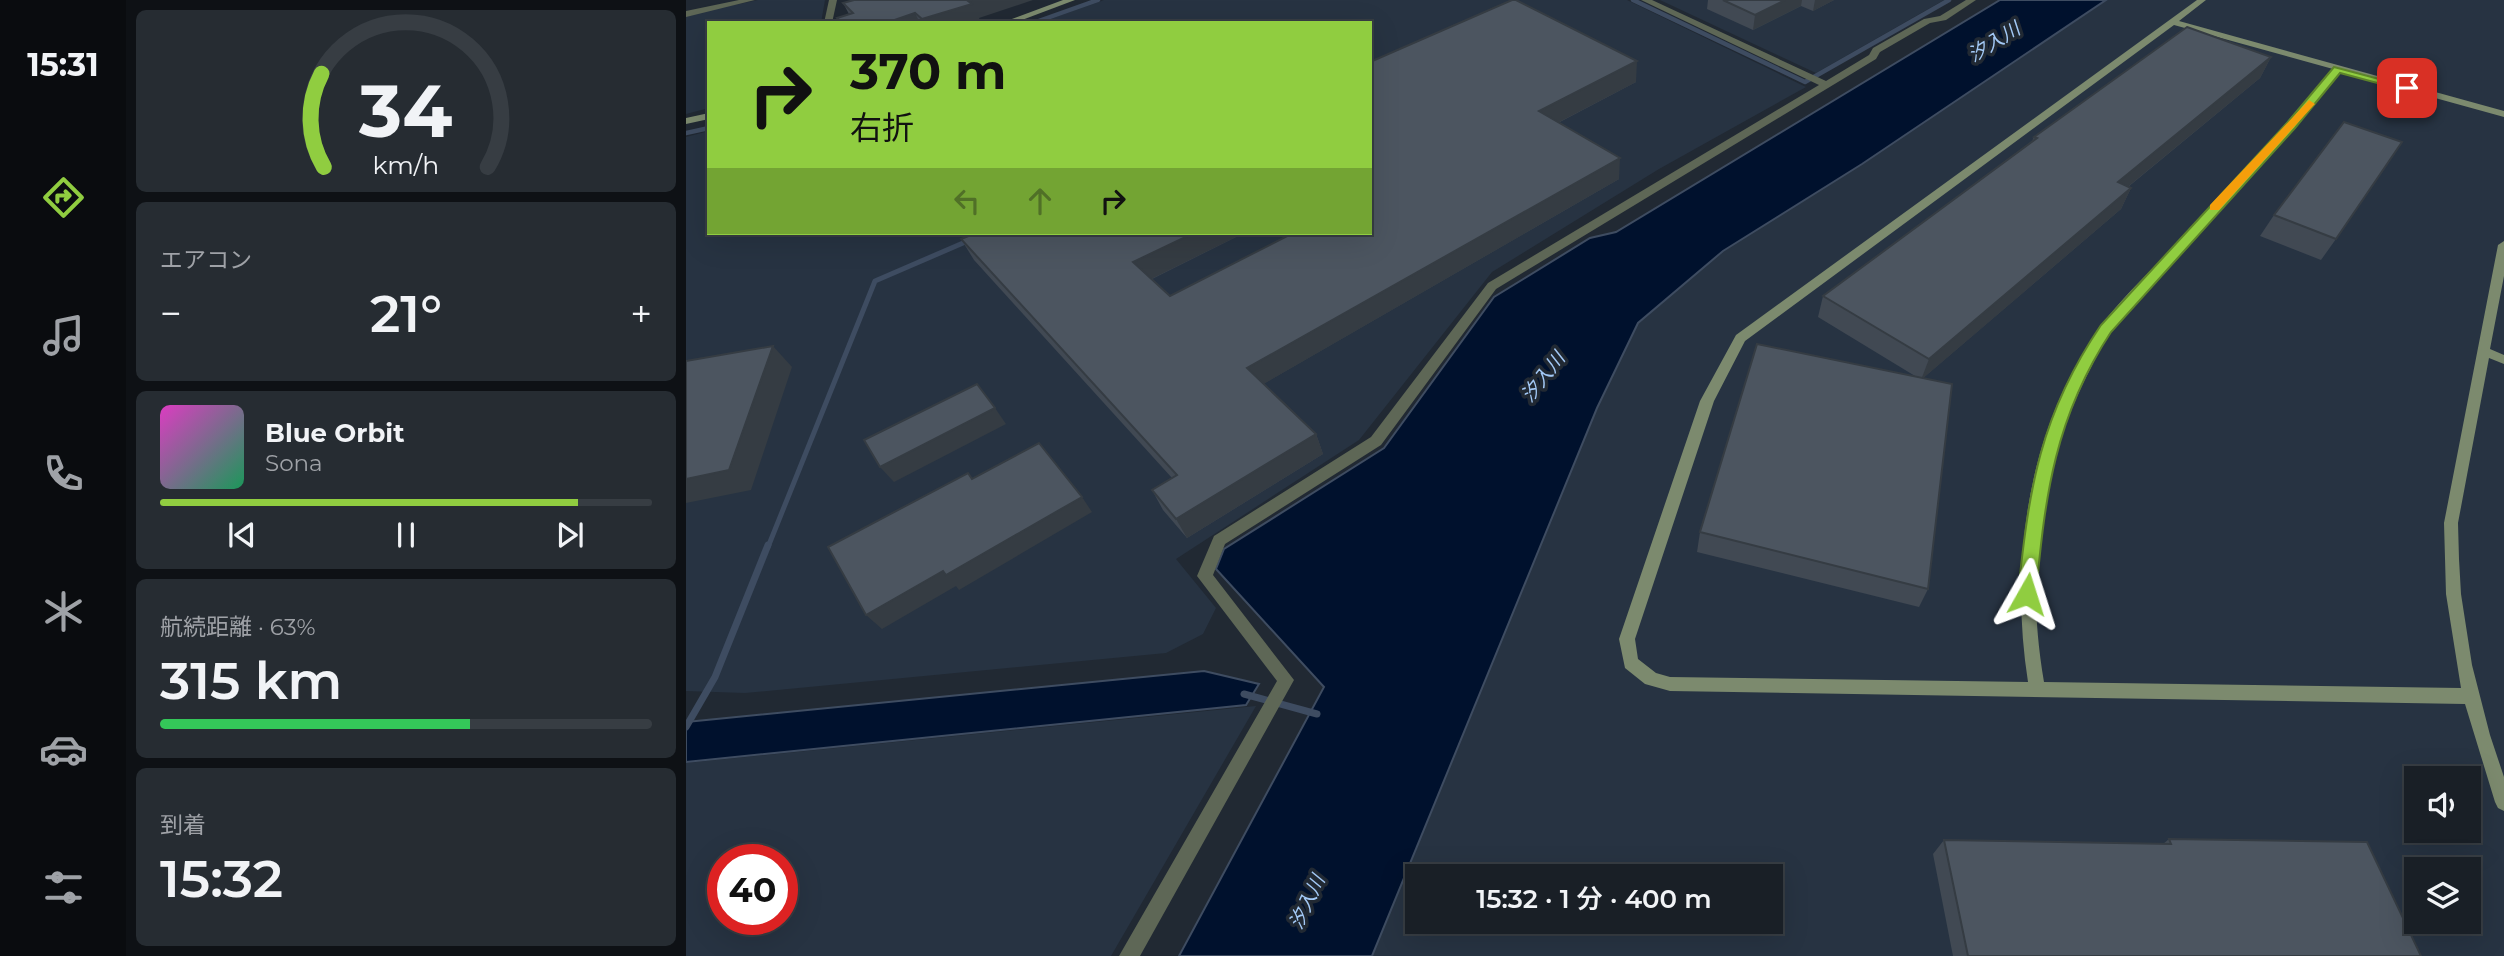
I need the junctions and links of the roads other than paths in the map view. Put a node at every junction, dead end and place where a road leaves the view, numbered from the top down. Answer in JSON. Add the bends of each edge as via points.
{"nodes":[{"id":1,"x":751,"y":0,"type":"edge"},
{"id":2,"x":833,"y":0,"type":"edge"},
{"id":3,"x":1071,"y":0,"type":"edge"},
{"id":4,"x":1645,"y":0,"type":"edge"},
{"id":5,"x":1972,"y":0,"type":"edge"},
{"id":6,"x":2202,"y":0,"type":"edge"},
{"id":7,"x":686,"y":14,"type":"edge"},
{"id":8,"x":828,"y":21,"type":"edge"},
{"id":9,"x":1011,"y":21,"type":"edge"},
{"id":10,"x":2174,"y":22,"type":"junction"},
{"id":11,"x":2338,"y":69,"type":"junction"},
{"id":12,"x":1826,"y":85,"type":"junction"},
{"id":13,"x":2504,"y":114,"type":"edge"},
{"id":14,"x":707,"y":116,"type":"edge"},
{"id":15,"x":686,"y":121,"type":"edge"},
{"id":16,"x":2504,"y":245,"type":"edge"},
{"id":17,"x":2483,"y":351,"type":"junction"},
{"id":18,"x":2504,"y":360,"type":"edge"},
{"id":19,"x":2037,"y":690,"type":"junction"},
{"id":20,"x":2469,"y":696,"type":"junction"},
{"id":21,"x":2504,"y":802,"type":"edge"},
{"id":22,"x":1129,"y":956,"type":"edge"}],
"edges":[{"from":1,"to":7,"type":"street"},
{"from":2,"to":8,"type":"street"},
{"from":3,"to":9,"type":"street"},
{"from":4,"to":12,"type":"street"},
{"from":5,"to":12,"type":"street","via":[[1943,18],[1927,20]]},
{"from":6,"to":10,"type":"street"},
{"from":10,"to":11,"type":"street"},
{"from":10,"to":19,"type":"street","via":[[1740,338],[1707,401],[1627,639],[1631,663],[1651,679],[1670,684]]},
{"from":11,"to":13,"type":"street"},
{"from":11,"to":19,"type":"street","via":[[2106,328],[2081,366],[2050,440],[2035,509],[2027,594],[2028,649]]},
{"from":12,"to":22,"type":"street","via":[[1492,286],[1376,441],[1219,540],[1205,576],[1286,680]]},
{"from":14,"to":15,"type":"street"},
{"from":16,"to":17,"type":"street"},
{"from":17,"to":18,"type":"street"},
{"from":17,"to":20,"type":"street","via":[[2451,523],[2450,549]]},
{"from":19,"to":20,"type":"street"},
{"from":20,"to":21,"type":"street"}]}
